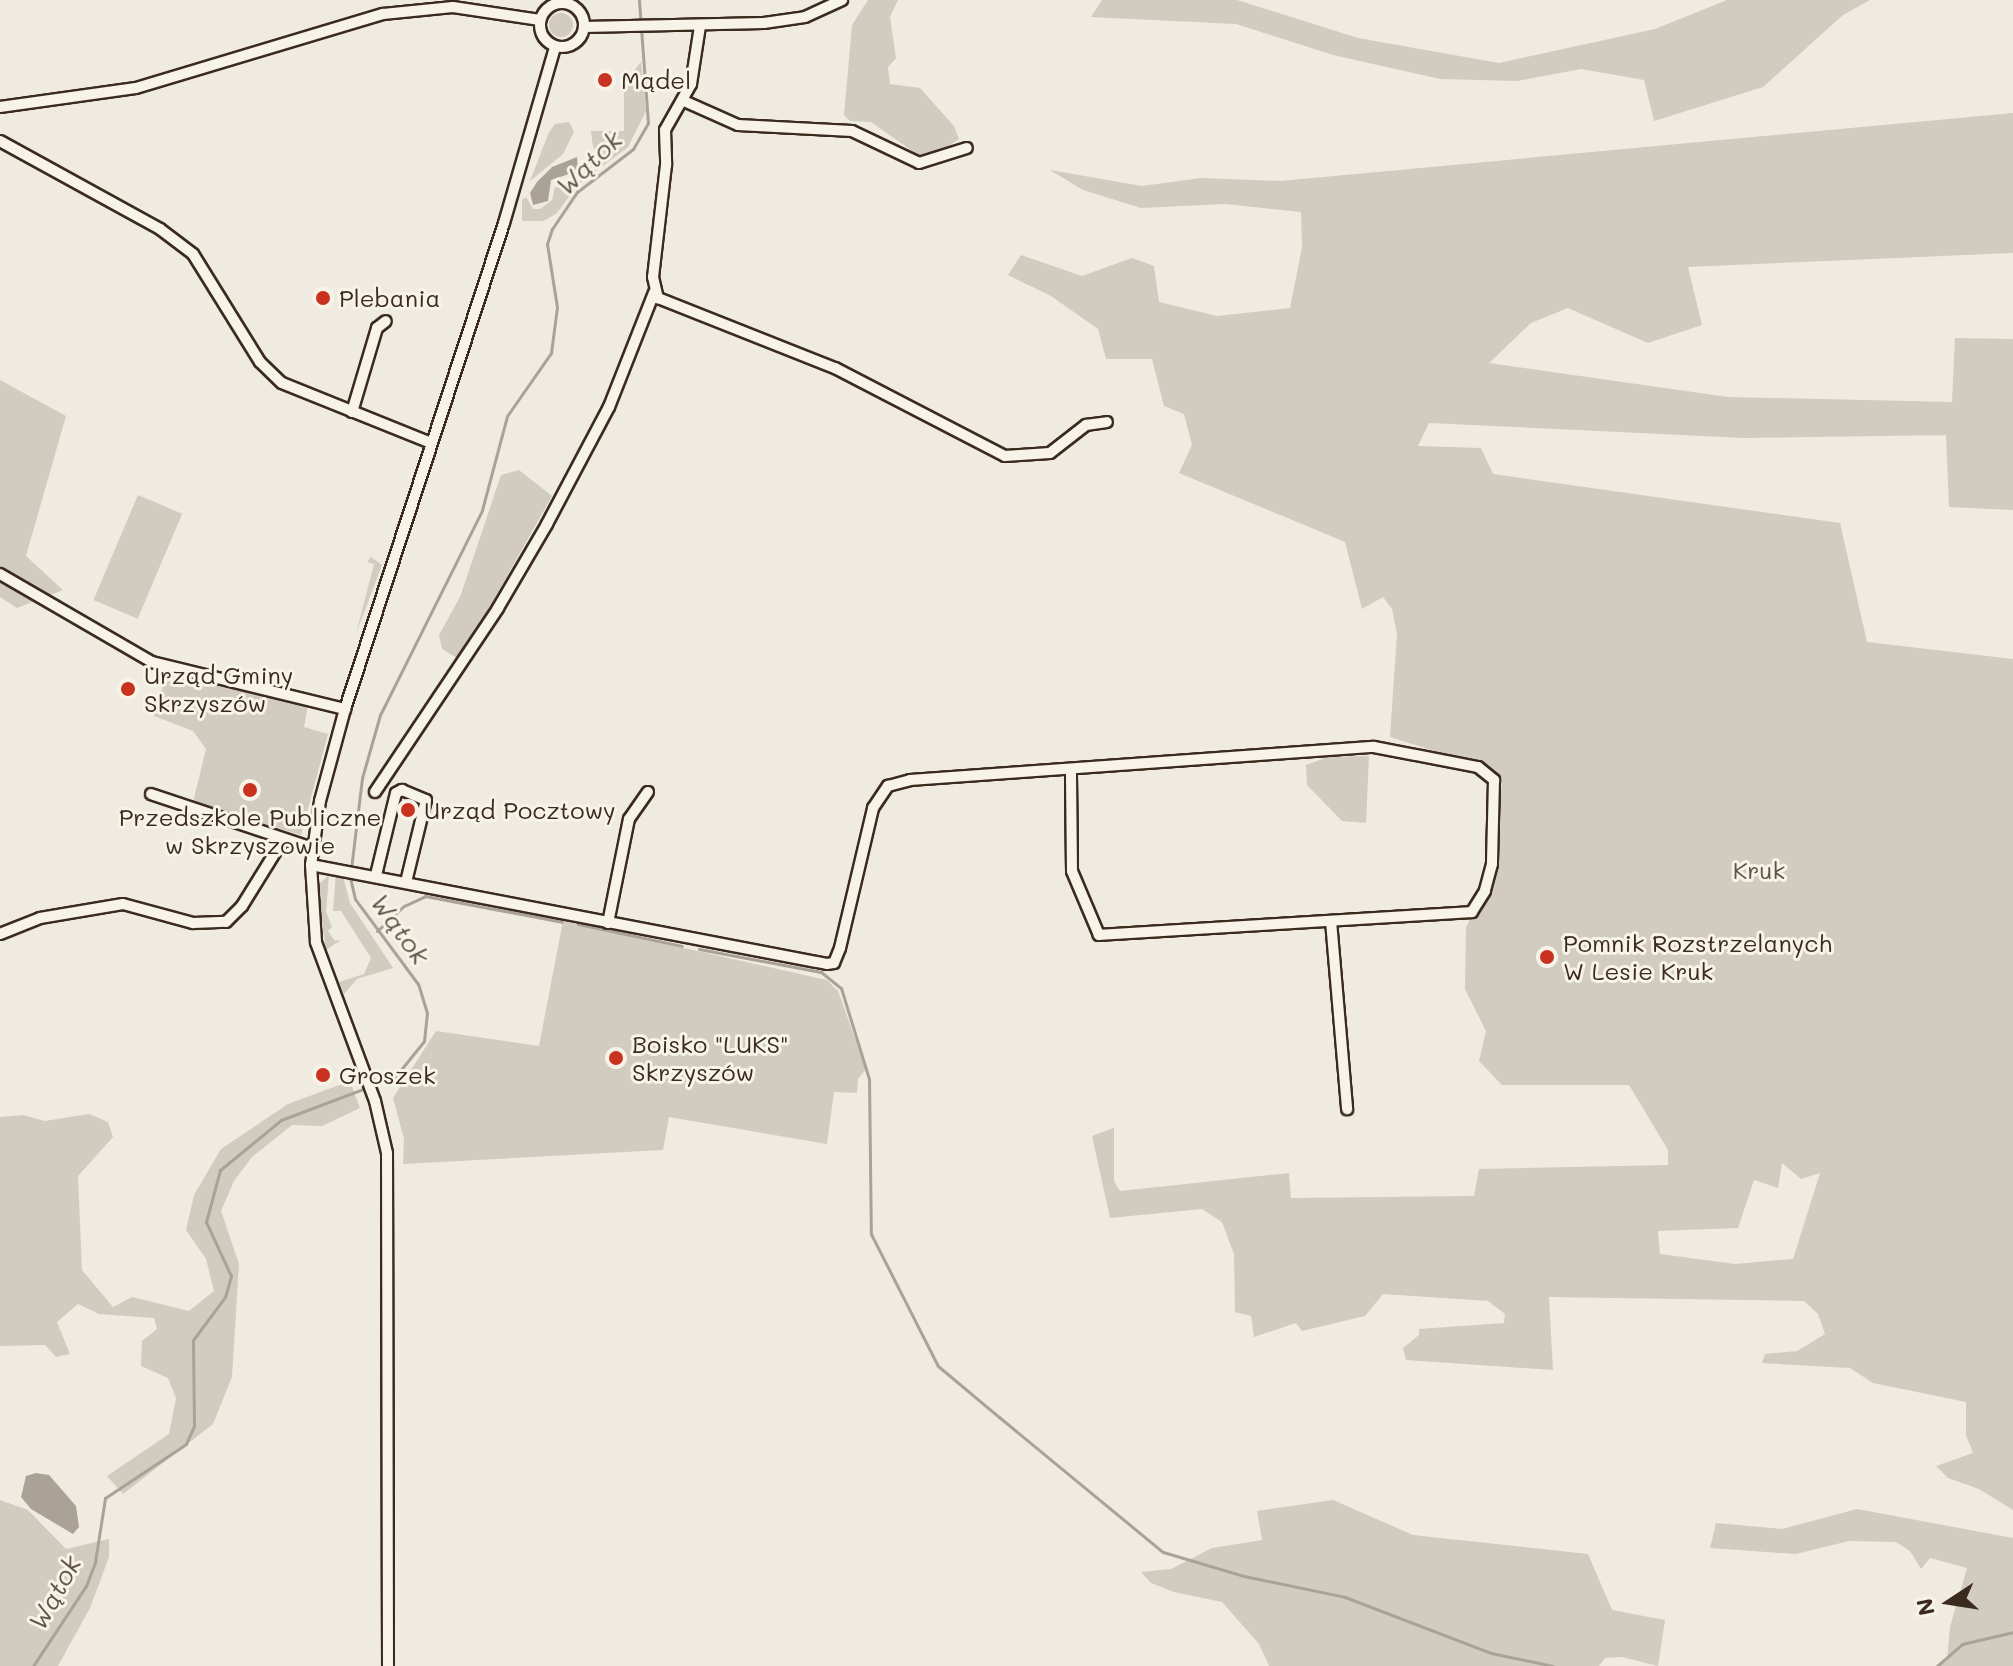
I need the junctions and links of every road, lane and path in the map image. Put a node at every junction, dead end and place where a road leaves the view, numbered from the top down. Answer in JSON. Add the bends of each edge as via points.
{"nodes":[{"id":1,"x":842,"y":0,"type":"edge"},
{"id":2,"x":566,"y":1,"type":"edge"},
{"id":3,"x":540,"y":20,"type":"junction"},
{"id":4,"x":700,"y":26,"type":"junction"},
{"id":5,"x":584,"y":27,"type":"junction"},
{"id":6,"x":555,"y":47,"type":"junction"},
{"id":7,"x":684,"y":101,"type":"junction"},
{"id":8,"x":0,"y":107,"type":"edge"},
{"id":9,"x":0,"y":141,"type":"edge"},
{"id":10,"x":967,"y":148,"type":"dead end"},
{"id":11,"x":654,"y":293,"type":"junction"},
{"id":12,"x":386,"y":321,"type":"dead end"},
{"id":13,"x":352,"y":412,"type":"junction"},
{"id":14,"x":1107,"y":422,"type":"dead end"},
{"id":15,"x":431,"y":443,"type":"junction"},
{"id":16,"x":0,"y":574,"type":"edge"},
{"id":17,"x":345,"y":709,"type":"junction"},
{"id":18,"x":1071,"y":769,"type":"junction"},
{"id":19,"x":375,"y":792,"type":"dead end"},
{"id":20,"x":648,"y":792,"type":"dead end"},
{"id":21,"x":151,"y":794,"type":"dead end"},
{"id":22,"x":283,"y":840,"type":"junction"},
{"id":23,"x":312,"y":848,"type":"junction"},
{"id":24,"x":311,"y":865,"type":"junction"},
{"id":25,"x":376,"y":875,"type":"junction"},
{"id":26,"x":406,"y":882,"type":"junction"},
{"id":27,"x":1331,"y":921,"type":"junction"},
{"id":28,"x":608,"y":923,"type":"junction"},
{"id":29,"x":0,"y":934,"type":"edge"},
{"id":30,"x":1347,"y":1109,"type":"dead end"},
{"id":31,"x":388,"y":1666,"type":"edge"}],
"edges":[{"from":1,"to":4,"type":"street","via":[[790,20]]},
{"from":2,"to":3,"type":"street","via":[[551,5]]},
{"from":2,"to":5,"type":"street","via":[[577,9]]},
{"from":3,"to":6,"type":"street","via":[[541,34]]},
{"from":3,"to":8,"type":"street","via":[[453,7],[383,14],[136,88]]},
{"from":4,"to":5,"type":"street"},
{"from":4,"to":7,"type":"street"},
{"from":5,"to":6,"type":"street","via":[[577,42]]},
{"from":6,"to":15,"type":"street"},
{"from":7,"to":10,"type":"street","via":[[738,125],[852,131],[919,163]]},
{"from":7,"to":11,"type":"street","via":[[665,130]]},
{"from":9,"to":13,"type":"street","via":[[182,246],[214,283],[270,372]]},
{"from":11,"to":14,"type":"street","via":[[662,301],[835,368],[1005,456],[1050,453],[1086,425]]},
{"from":11,"to":19,"type":"street","via":[[609,407],[547,524],[498,608]]},
{"from":12,"to":13,"type":"street","via":[[377,328]]},
{"from":13,"to":15,"type":"street"},
{"from":15,"to":17,"type":"street"},
{"from":16,"to":17,"type":"street","via":[[152,662]]},
{"from":17,"to":23,"type":"street"},
{"from":18,"to":27,"type":"street","via":[[1072,871],[1099,935]]},
{"from":18,"to":27,"type":"street","via":[[1374,747],[1485,770],[1497,791],[1492,864],[1472,912]]},
{"from":18,"to":28,"type":"street","via":[[910,780],[883,789],[873,808],[834,963]]},
{"from":20,"to":28,"type":"street","via":[[629,819]]},
{"from":21,"to":22,"type":"street"},
{"from":22,"to":23,"type":"street"},
{"from":22,"to":29,"type":"street","via":[[242,906],[226,922],[193,923],[123,904],[51,915]]},
{"from":23,"to":24,"type":"street"},
{"from":24,"to":25,"type":"street"},
{"from":24,"to":31,"type":"street","via":[[316,942],[375,1101],[388,1168]]},
{"from":25,"to":26,"type":"street"},
{"from":25,"to":26,"type":"street","via":[[394,801],[402,790],[426,800]]},
{"from":26,"to":28,"type":"street"},
{"from":27,"to":30,"type":"street"}]}
